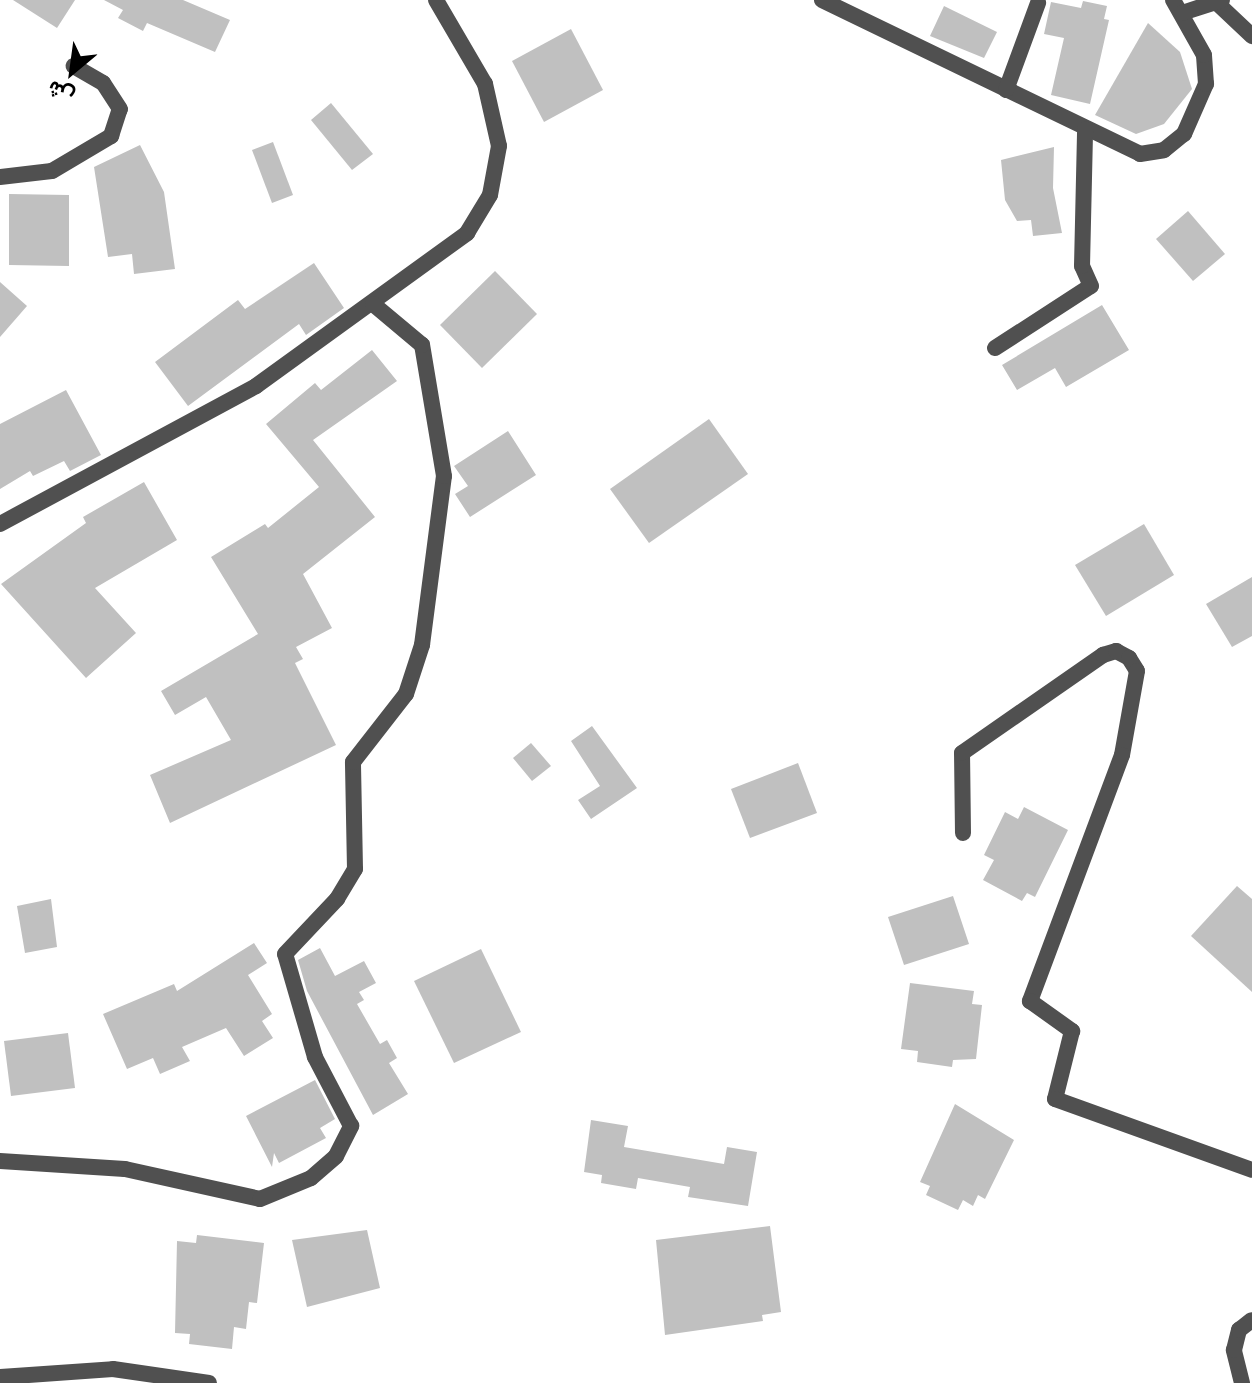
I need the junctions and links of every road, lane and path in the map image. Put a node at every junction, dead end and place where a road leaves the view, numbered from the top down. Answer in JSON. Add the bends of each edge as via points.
{"nodes":[{"id":1,"x":436,"y":0,"type":"edge"},
{"id":2,"x":822,"y":0,"type":"edge"},
{"id":3,"x":1220,"y":2,"type":"edge"},
{"id":4,"x":1038,"y":3,"type":"dead end"},
{"id":5,"x":1177,"y":6,"type":"edge"},
{"id":6,"x":1252,"y":36,"type":"edge"},
{"id":7,"x":73,"y":66,"type":"dead end"},
{"id":8,"x":1006,"y":90,"type":"junction"},
{"id":9,"x":1085,"y":129,"type":"junction"},
{"id":10,"x":0,"y":177,"type":"edge"},
{"id":11,"x":373,"y":304,"type":"junction"},
{"id":12,"x":995,"y":348,"type":"dead end"},
{"id":13,"x":0,"y":524,"type":"edge"},
{"id":14,"x":963,"y":833,"type":"dead end"},
{"id":15,"x":0,"y":1161,"type":"edge"},
{"id":16,"x":1252,"y":1170,"type":"edge"},
{"id":17,"x":1252,"y":1320,"type":"edge"},
{"id":18,"x":0,"y":1377,"type":"edge"},
{"id":19,"x":209,"y":1383,"type":"edge"},
{"id":20,"x":1242,"y":1383,"type":"edge"}],
"edges":[{"from":1,"to":11,"type":"street","via":[[485,84],[499,146],[490,195],[467,233]]},
{"from":2,"to":8,"type":"street"},
{"from":3,"to":5,"type":"street"},
{"from":3,"to":6,"type":"street"},
{"from":4,"to":8,"type":"street"},
{"from":5,"to":9,"type":"street","via":[[1204,55],[1206,84],[1184,134],[1164,150],[1140,154]]},
{"from":7,"to":10,"type":"street","via":[[103,83],[120,109],[111,136],[52,171]]},
{"from":8,"to":9,"type":"street"},
{"from":9,"to":12,"type":"street","via":[[1082,266],[1091,286]]},
{"from":11,"to":13,"type":"street","via":[[256,386]]},
{"from":11,"to":15,"type":"street","via":[[422,345],[444,476],[422,645],[406,694],[353,762],[355,869],[343,892],[285,954],[315,1057],[351,1126],[336,1156],[311,1178],[260,1199],[125,1169]]},
{"from":14,"to":16,"type":"street","via":[[962,753],[1103,655],[1116,651],[1129,658],[1137,671],[1122,755],[1030,1001],[1072,1031],[1055,1099]]},
{"from":17,"to":20,"type":"street","via":[[1239,1330],[1234,1350]]},
{"from":18,"to":19,"type":"street","via":[[113,1369]]}]}
